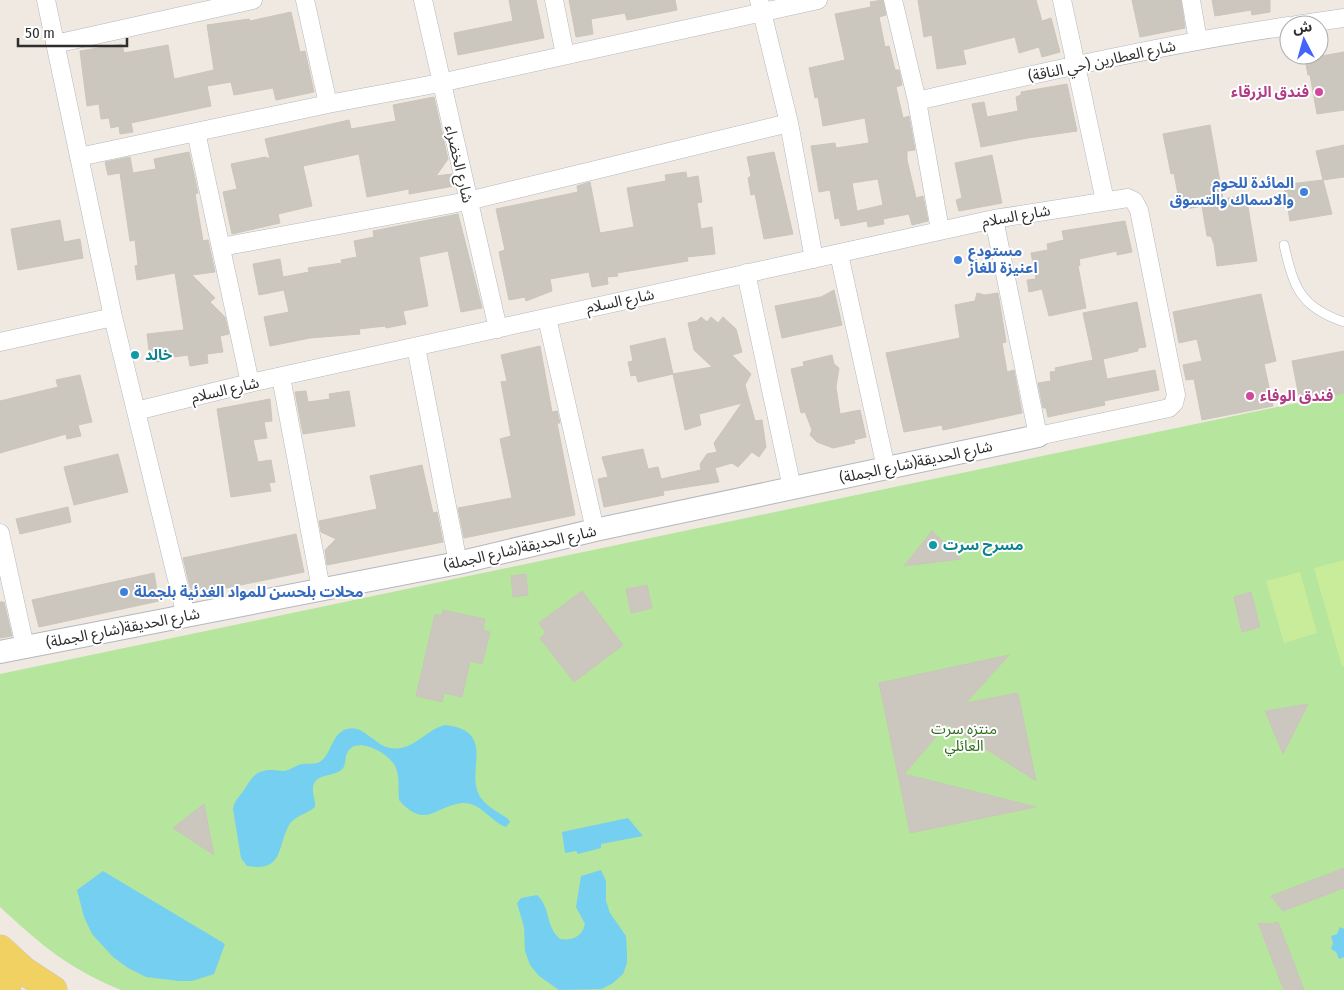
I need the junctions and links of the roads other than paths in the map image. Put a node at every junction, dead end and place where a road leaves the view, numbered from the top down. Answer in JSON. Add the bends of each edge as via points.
{"nodes":[{"id":1,"x":46,"y":0,"type":"edge"},
{"id":2,"x":253,"y":0,"type":"edge"},
{"id":3,"x":305,"y":0,"type":"edge"},
{"id":4,"x":423,"y":0,"type":"edge"},
{"id":5,"x":554,"y":0,"type":"edge"},
{"id":6,"x":818,"y":0,"type":"edge"},
{"id":7,"x":893,"y":0,"type":"edge"},
{"id":8,"x":1062,"y":0,"type":"edge"},
{"id":9,"x":1191,"y":0,"type":"edge"},
{"id":10,"x":760,"y":6,"type":"edge"},
{"id":11,"x":1344,"y":18,"type":"edge"},
{"id":12,"x":1329,"y":20,"type":"edge"},
{"id":13,"x":1279,"y":28,"type":"edge"},
{"id":14,"x":1198,"y":41,"type":"junction"},
{"id":15,"x":55,"y":44,"type":"junction"},
{"id":16,"x":565,"y":55,"type":"junction"},
{"id":17,"x":1078,"y":65,"type":"junction"},
{"id":18,"x":440,"y":83,"type":"junction"},
{"id":19,"x":917,"y":101,"type":"junction"},
{"id":20,"x":328,"y":104,"type":"junction"},
{"id":21,"x":789,"y":123,"type":"junction"},
{"id":22,"x":196,"y":132,"type":"junction"},
{"id":23,"x":79,"y":157,"type":"junction"},
{"id":24,"x":468,"y":201,"type":"junction"},
{"id":25,"x":1106,"y":201,"type":"junction"},
{"id":26,"x":994,"y":219,"type":"junction"},
{"id":27,"x":940,"y":230,"type":"junction"},
{"id":28,"x":1284,"y":246,"type":"dead end"},
{"id":29,"x":221,"y":247,"type":"junction"},
{"id":30,"x":839,"y":254,"type":"junction"},
{"id":31,"x":814,"y":259,"type":"junction"},
{"id":32,"x":746,"y":274,"type":"junction"},
{"id":33,"x":112,"y":317,"type":"junction"},
{"id":34,"x":547,"y":318,"type":"junction"},
{"id":35,"x":1344,"y":322,"type":"edge"},
{"id":36,"x":498,"y":328,"type":"junction"},
{"id":37,"x":0,"y":342,"type":"edge"},
{"id":38,"x":416,"y":347,"type":"junction"},
{"id":39,"x":281,"y":377,"type":"junction"},
{"id":40,"x":250,"y":383,"type":"junction"},
{"id":41,"x":136,"y":411,"type":"junction"},
{"id":42,"x":1038,"y":436,"type":"junction"},
{"id":43,"x":886,"y":468,"type":"junction"},
{"id":44,"x":792,"y":488,"type":"junction"},
{"id":45,"x":595,"y":530,"type":"junction"},
{"id":46,"x":0,"y":533,"type":"edge"},
{"id":47,"x":458,"y":563,"type":"junction"},
{"id":48,"x":321,"y":588,"type":"junction"},
{"id":49,"x":186,"y":616,"type":"junction"},
{"id":50,"x":25,"y":647,"type":"junction"},
{"id":51,"x":0,"y":652,"type":"edge"},
{"id":52,"x":0,"y":949,"type":"edge"},
{"id":53,"x":0,"y":983,"type":"edge"},
{"id":54,"x":8,"y":990,"type":"edge"},
{"id":55,"x":52,"y":990,"type":"edge"}],
"edges":[{"from":1,"to":15,"type":"street"},
{"from":2,"to":15,"type":"street"},
{"from":3,"to":20,"type":"street"},
{"from":4,"to":18,"type":"street","name":"شارع الخضراء"},
{"from":5,"to":16,"type":"street"},
{"from":6,"to":10,"type":"street"},
{"from":7,"to":19,"type":"street"},
{"from":8,"to":17,"type":"street"},
{"from":9,"to":14,"type":"street"},
{"from":10,"to":16,"type":"street"},
{"from":10,"to":21,"type":"street"},
{"from":11,"to":12,"type":"street"},
{"from":13,"to":14,"type":"street","name":"شارع العطارين (حي الناقة)"},
{"from":14,"to":17,"type":"street","name":"شارع العطارين (حي الناقة)"},
{"from":15,"to":23,"type":"street"},
{"from":16,"to":18,"type":"street"},
{"from":17,"to":19,"type":"street","name":"شارع العطارين (حي الناقة)"},
{"from":17,"to":25,"type":"street"},
{"from":18,"to":20,"type":"street"},
{"from":18,"to":24,"type":"street","name":"شارع الخضراء"},
{"from":19,"to":27,"type":"street"},
{"from":20,"to":22,"type":"street"},
{"from":21,"to":24,"type":"street"},
{"from":21,"to":31,"type":"street"},
{"from":22,"to":23,"type":"street"},
{"from":22,"to":29,"type":"street"},
{"from":23,"to":33,"type":"street"},
{"from":24,"to":29,"type":"street"},
{"from":24,"to":36,"type":"street","name":"شارع الخضراء"},
{"from":25,"to":26,"type":"street","name":"شارع السلام"},
{"from":25,"to":42,"type":"street","name":"شارع السلام","via":[[1128,198],[1139,210],[1176,395],[1174,403],[1163,412]]},
{"from":26,"to":27,"type":"street","name":"شارع السلام"},
{"from":26,"to":42,"type":"street"},
{"from":27,"to":30,"type":"street","name":"شارع السلام"},
{"from":28,"to":35,"type":"lane","via":[[1292,280],[1310,306]]},
{"from":29,"to":40,"type":"street"},
{"from":30,"to":31,"type":"street","name":"شارع السلام"},
{"from":30,"to":43,"type":"street"},
{"from":31,"to":32,"type":"street","name":"شارع السلام"},
{"from":32,"to":34,"type":"street","name":"شارع السلام"},
{"from":32,"to":44,"type":"street"},
{"from":33,"to":37,"type":"street"},
{"from":33,"to":41,"type":"street"},
{"from":34,"to":36,"type":"street","name":"شارع السلام"},
{"from":34,"to":45,"type":"street"},
{"from":36,"to":38,"type":"street","name":"شارع السلام"},
{"from":38,"to":39,"type":"street","name":"شارع السلام"},
{"from":38,"to":47,"type":"street"},
{"from":39,"to":40,"type":"street","name":"شارع السلام"},
{"from":39,"to":48,"type":"street"},
{"from":40,"to":41,"type":"street","name":"شارع السلام"},
{"from":41,"to":49,"type":"street"},
{"from":42,"to":43,"type":"street","name":"شارع الحديقة(شارع الجملة)"},
{"from":43,"to":44,"type":"street","name":"شارع الحديقة(شارع الجملة)"},
{"from":44,"to":45,"type":"street","name":"شارع الحديقة(شارع الجملة)"},
{"from":45,"to":47,"type":"street","name":"شارع الحديقة(شارع الجملة)"},
{"from":46,"to":50,"type":"street"},
{"from":47,"to":48,"type":"street","name":"شارع الحديقة(شارع الجملة)"},
{"from":48,"to":49,"type":"street","name":"شارع الحديقة(شارع الجملة)"},
{"from":49,"to":50,"type":"street","name":"شارع الحديقة(شارع الجملة)"},
{"from":50,"to":51,"type":"street","name":"شارع الحديقة(شارع الجملة)"},
{"from":52,"to":55,"type":"main road"},
{"from":53,"to":54,"type":"main road"}]}
